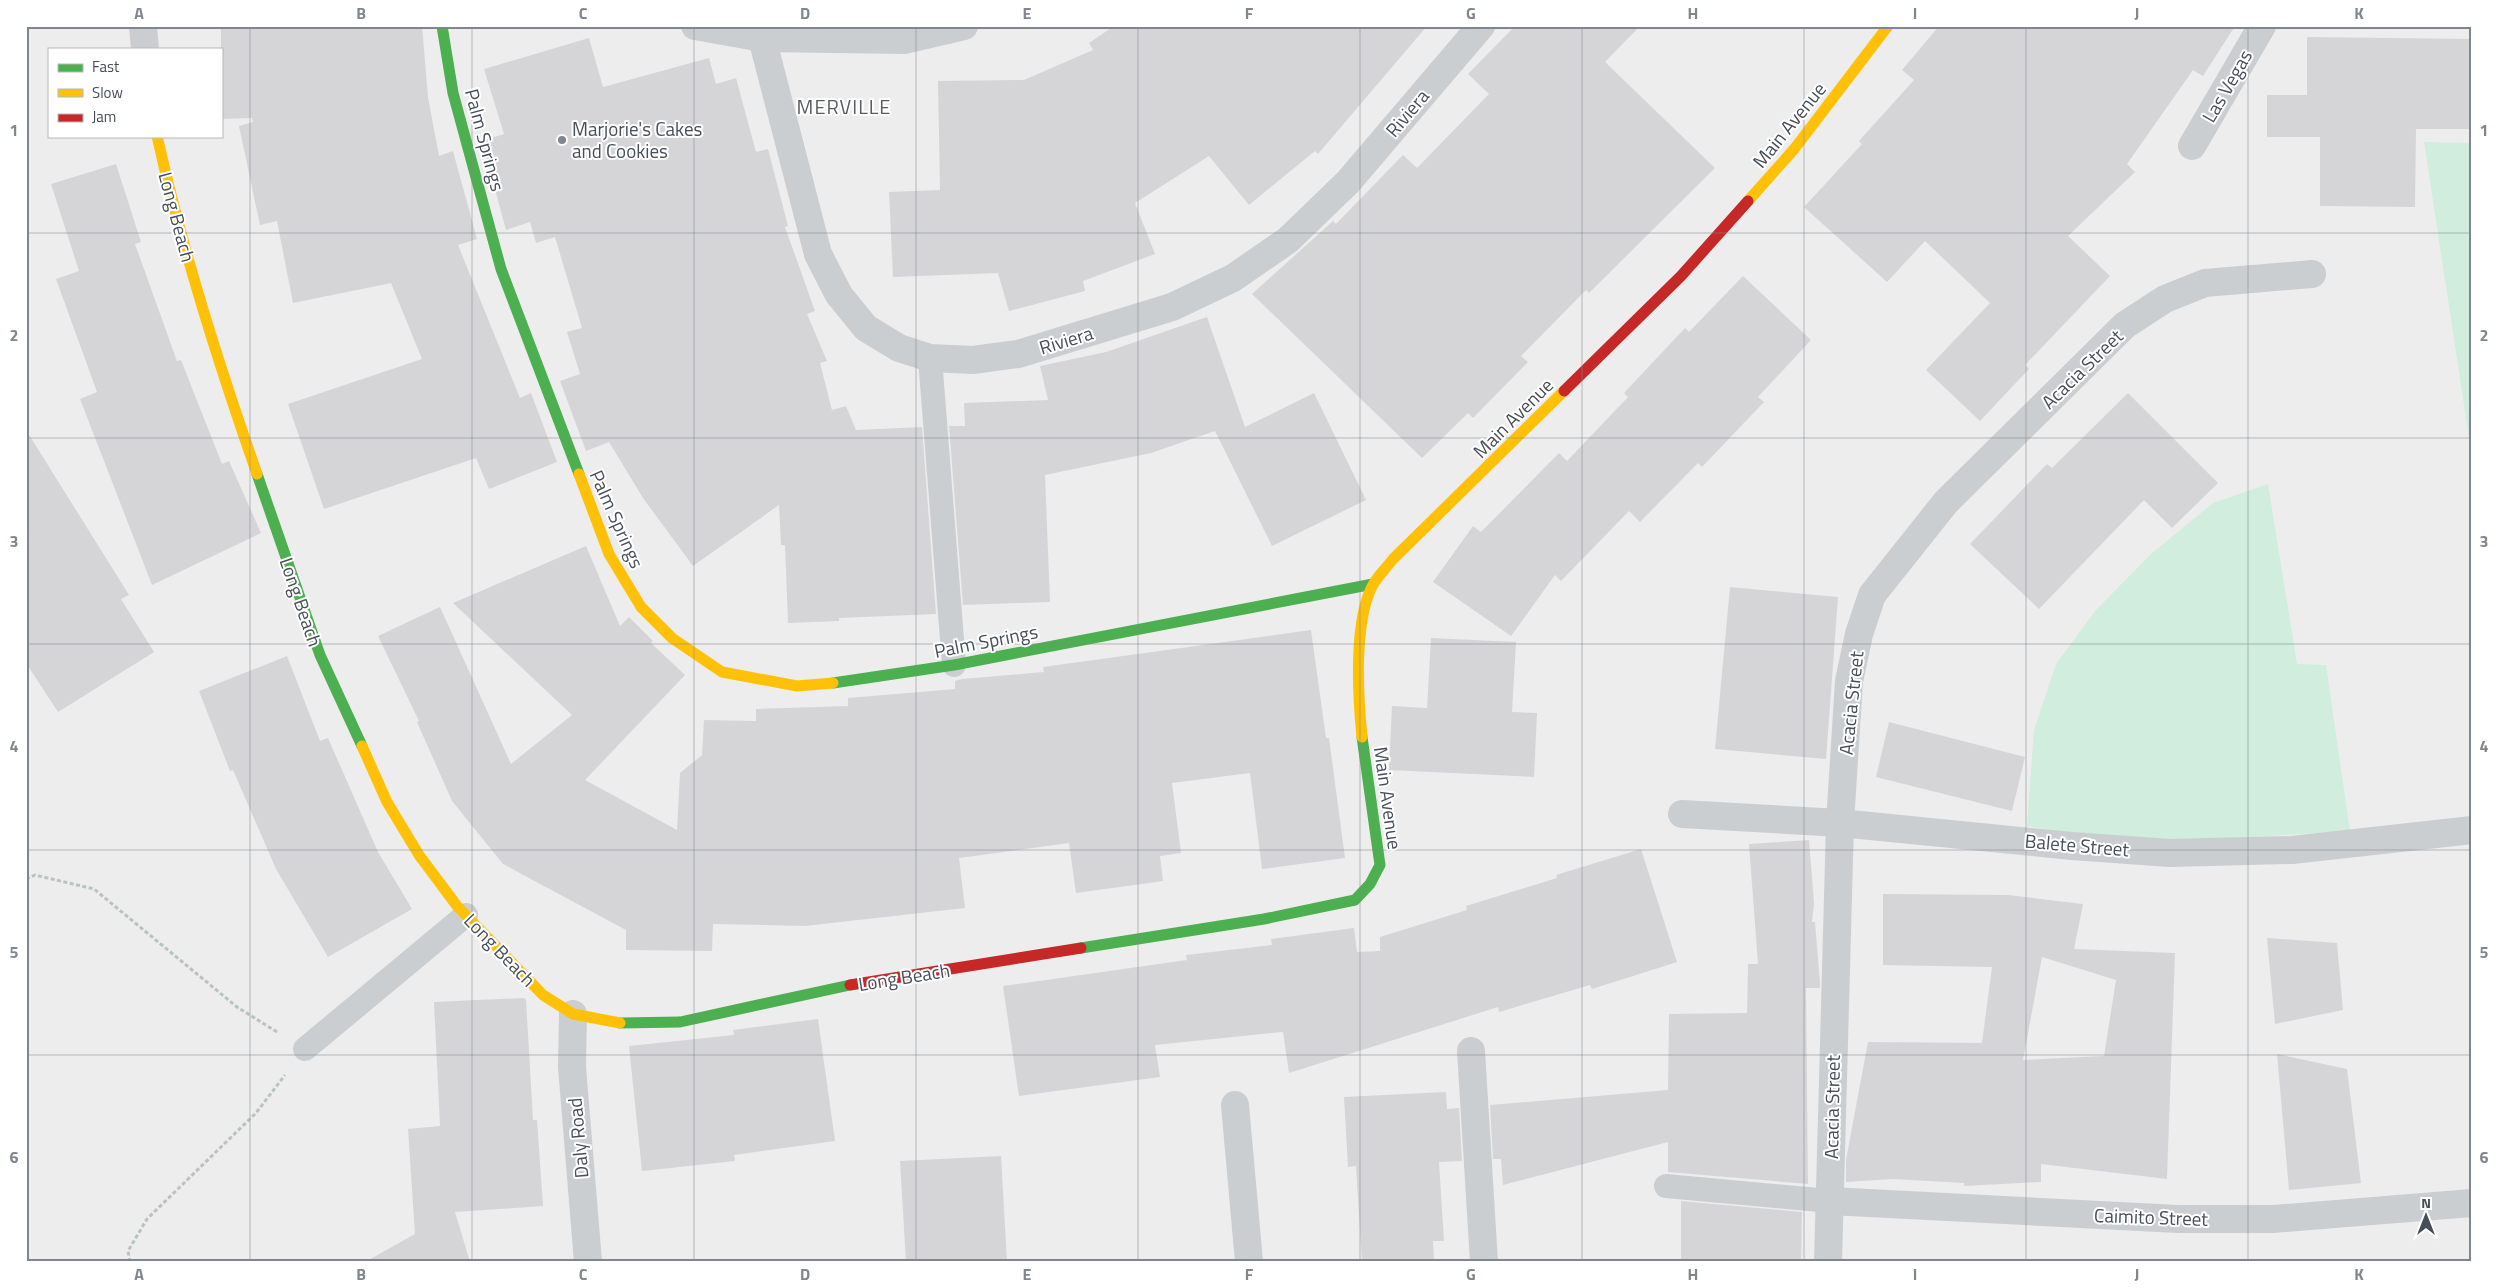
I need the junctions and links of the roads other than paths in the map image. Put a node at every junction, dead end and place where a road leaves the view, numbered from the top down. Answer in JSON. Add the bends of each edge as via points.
{"nodes":[{"id":1,"x":143,"y":26,"type":"edge"},
{"id":2,"x":442,"y":26,"type":"edge"},
{"id":3,"x":695,"y":26,"type":"edge"},
{"id":4,"x":964,"y":26,"type":"edge"},
{"id":5,"x":1481,"y":26,"type":"edge"},
{"id":6,"x":1888,"y":26,"type":"edge"},
{"id":7,"x":2262,"y":26,"type":"edge"},
{"id":8,"x":762,"y":32,"type":"edge"},
{"id":9,"x":145,"y":48,"type":"edge"},
{"id":10,"x":157,"y":138,"type":"edge"},
{"id":11,"x":2192,"y":146,"type":"dead end"},
{"id":12,"x":2312,"y":274,"type":"dead end"},
{"id":13,"x":930,"y":358,"type":"junction"},
{"id":14,"x":1373,"y":584,"type":"junction"},
{"id":15,"x":954,"y":665,"type":"junction"},
{"id":16,"x":1682,"y":814,"type":"dead end"},
{"id":17,"x":1840,"y":823,"type":"junction"},
{"id":18,"x":2472,"y":830,"type":"edge"},
{"id":19,"x":1356,"y":900,"type":"joint"},
{"id":20,"x":466,"y":915,"type":"junction"},
{"id":21,"x":573,"y":1014,"type":"junction"},
{"id":22,"x":305,"y":1049,"type":"road end"},
{"id":23,"x":1471,"y":1051,"type":"dead end"},
{"id":24,"x":1235,"y":1105,"type":"dead end"},
{"id":25,"x":1666,"y":1186,"type":"dead end"},
{"id":26,"x":1830,"y":1201,"type":"junction"},
{"id":27,"x":2472,"y":1203,"type":"edge"},
{"id":28,"x":588,"y":1262,"type":"edge"},
{"id":29,"x":1249,"y":1262,"type":"edge"},
{"id":30,"x":1484,"y":1262,"type":"edge"},
{"id":31,"x":1828,"y":1262,"type":"edge"}],
"edges":[{"from":1,"to":9,"type":"street"},
{"from":2,"to":15,"type":"street","name":"Palm Springs","via":[[453,93],[501,269],[609,554],[641,607],[672,638],[722,672],[797,686],[858,681]]},
{"from":3,"to":8,"type":"street"},
{"from":4,"to":8,"type":"street","via":[[904,40]]},
{"from":5,"to":13,"type":"street","name":"Riviera","via":[[1348,182],[1288,240],[1233,278],[1172,307],[1018,354],[974,360]]},
{"from":6,"to":14,"type":"street","name":"Main Avenue","via":[[1795,148],[1687,269],[1393,559]]},
{"from":7,"to":11,"type":"street","name":"Las Vegas"},
{"from":8,"to":13,"type":"street","name":"Riviera","via":[[818,254],[839,295],[866,328],[899,348]]},
{"from":10,"to":20,"type":"street","name":"Long Beach","via":[[173,207],[212,344],[320,655],[387,802],[419,855]]},
{"from":12,"to":17,"type":"street","name":"Acacia Street","via":[[2205,283],[2165,299],[2126,326],[1946,502],[1872,595],[1859,634],[1849,681]]},
{"from":13,"to":15,"type":"lane"},
{"from":14,"to":15,"type":"street","name":"Palm Springs"},
{"from":14,"to":19,"type":"street","name":"Main Avenue","via":[[1359,647],[1359,707],[1380,865]]},
{"from":16,"to":17,"type":"street","name":"Balete Street"},
{"from":17,"to":18,"type":"street","name":"Balete Street","via":[[2072,846],[2170,852],[2292,850]]},
{"from":17,"to":26,"type":"street","name":"Acacia Street"},
{"from":19,"to":21,"type":"street","name":"Long Beach","via":[[1264,919],[845,986],[680,1022],[609,1022]]},
{"from":20,"to":21,"type":"street","name":"Long Beach","via":[[543,995]]},
{"from":20,"to":22,"type":"lane"},
{"from":21,"to":28,"type":"street","name":"Daly Road","via":[[572,1067]]},
{"from":23,"to":30,"type":"street"},
{"from":24,"to":29,"type":"street"},
{"from":25,"to":26,"type":"lane"},
{"from":26,"to":27,"type":"street","name":"Caimito Street","via":[[2178,1219],[2273,1218]]},
{"from":26,"to":31,"type":"street","name":"Acacia Street"}]}
